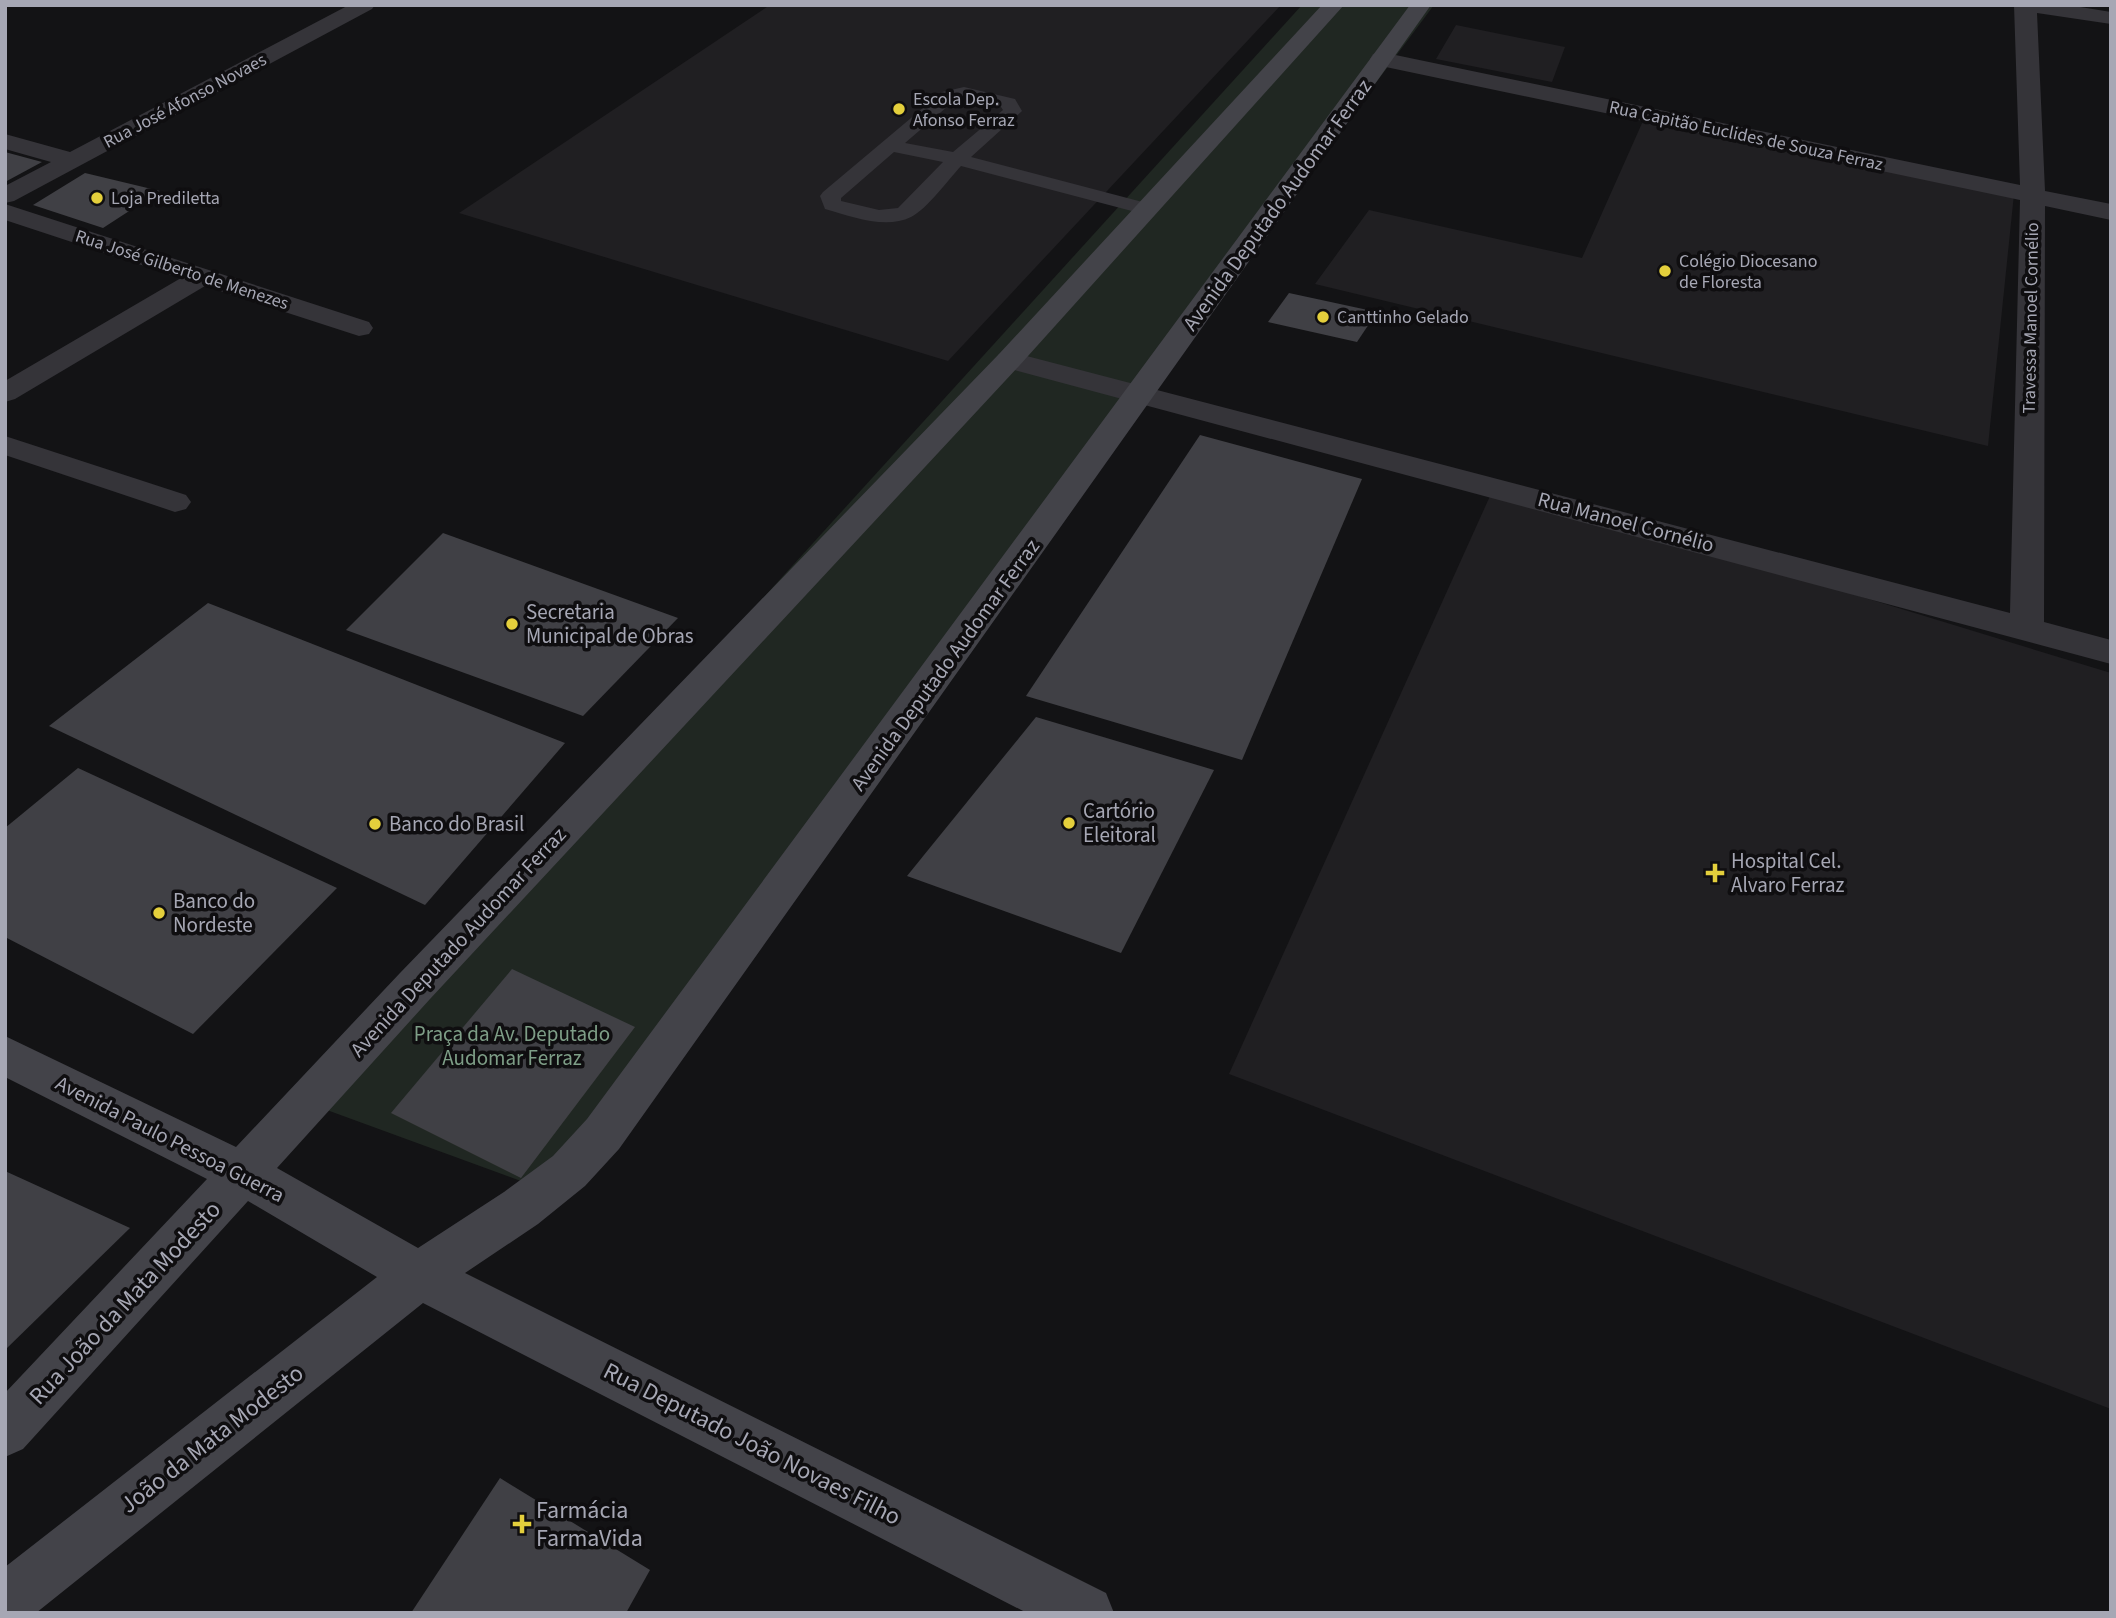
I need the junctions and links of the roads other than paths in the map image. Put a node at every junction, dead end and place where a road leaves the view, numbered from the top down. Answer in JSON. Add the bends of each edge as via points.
{"nodes":[{"id":1,"x":315,"y":5,"type":"edge"},
{"id":2,"x":1334,"y":5,"type":"edge"},
{"id":3,"x":1421,"y":5,"type":"edge"},
{"id":4,"x":2025,"y":5,"type":"edge"},
{"id":5,"x":357,"y":10,"type":"edge"},
{"id":6,"x":2111,"y":18,"type":"edge"},
{"id":7,"x":1381,"y":59,"type":"junction"},
{"id":8,"x":5,"y":141,"type":"edge"},
{"id":9,"x":891,"y":146,"type":"junction"},
{"id":10,"x":957,"y":159,"type":"junction"},
{"id":11,"x":72,"y":160,"type":"junction"},
{"id":12,"x":5,"y":196,"type":"edge"},
{"id":13,"x":2033,"y":197,"type":"junction"},
{"id":14,"x":1147,"y":209,"type":"junction"},
{"id":15,"x":5,"y":212,"type":"edge"},
{"id":16,"x":2111,"y":212,"type":"edge"},
{"id":17,"x":202,"y":277,"type":"junction"},
{"id":18,"x":359,"y":328,"type":"dead end"},
{"id":19,"x":1009,"y":360,"type":"junction"},
{"id":20,"x":5,"y":393,"type":"edge"},
{"id":21,"x":1142,"y":393,"type":"junction"},
{"id":22,"x":5,"y":445,"type":"edge"},
{"id":23,"x":174,"y":502,"type":"dead end"},
{"id":24,"x":2027,"y":630,"type":"junction"},
{"id":25,"x":2111,"y":652,"type":"edge"},
{"id":26,"x":5,"y":1055,"type":"edge"},
{"id":27,"x":244,"y":1174,"type":"junction"},
{"id":28,"x":419,"y":1275,"type":"junction"},
{"id":29,"x":5,"y":1432,"type":"edge"},
{"id":30,"x":5,"y":1602,"type":"edge"},
{"id":31,"x":1086,"y":1613,"type":"edge"}],
"edges":[{"from":1,"to":5,"type":"street"},
{"from":2,"to":14,"type":"street","name":"Avenida Deputado Audomar Ferraz"},
{"from":3,"to":7,"type":"street","name":"Avenida Deputado Audomar Ferraz"},
{"from":4,"to":6,"type":"street"},
{"from":4,"to":13,"type":"street","name":"Travessa Manoel Cornélio"},
{"from":5,"to":11,"type":"street","name":"Rua José Afonso Novaes"},
{"from":7,"to":13,"type":"street","name":"Rua Capitão Euclides de Souza Ferraz"},
{"from":7,"to":21,"type":"street","name":"Avenida Deputado Audomar Ferraz"},
{"from":8,"to":11,"type":"street"},
{"from":9,"to":10,"type":"lane"},
{"from":9,"to":10,"type":"lane","via":[[949,96],[964,93],[1011,105],[1013,111]]},
{"from":9,"to":10,"type":"lane","via":[[830,195],[832,205],[879,216],[899,215]]},
{"from":10,"to":14,"type":"lane"},
{"from":11,"to":12,"type":"street","name":"Rua José Afonso Novaes"},
{"from":13,"to":16,"type":"street","name":"Rua Capitão Euclides de Souza Ferraz"},
{"from":13,"to":24,"type":"street","name":"Travessa Manoel Cornélio"},
{"from":14,"to":19,"type":"street","name":"Avenida Deputado Audomar Ferraz"},
{"from":15,"to":17,"type":"street","name":"Rua José Gilberto de Menezes"},
{"from":17,"to":18,"type":"street","name":"Rua José Gilberto de Menezes"},
{"from":17,"to":20,"type":"street"},
{"from":19,"to":21,"type":"street","name":"Rua Manoel Cornélio"},
{"from":19,"to":27,"type":"street","name":"Avenida Deputado Audomar Ferraz","via":[[415,986]]},
{"from":21,"to":24,"type":"street","name":"Rua Manoel Cornélio"},
{"from":21,"to":28,"type":"street","name":"Avenida Deputado Audomar Ferraz","via":[[603,1134],[569,1171],[521,1208]]},
{"from":22,"to":23,"type":"street"},
{"from":24,"to":25,"type":"street","name":"Rua Manoel Cornélio"},
{"from":26,"to":27,"type":"street","name":"Avenida Paulo Pessoa Guerra"},
{"from":27,"to":28,"type":"street","name":"Avenida Paulo Pessoa Guerra"},
{"from":27,"to":29,"type":"street","name":"Rua João da Mata Modesto"},
{"from":28,"to":30,"type":"street","name":"João da Mata Modesto"},
{"from":28,"to":31,"type":"street","name":"Rua Deputado João Novaes Filho"}]}
